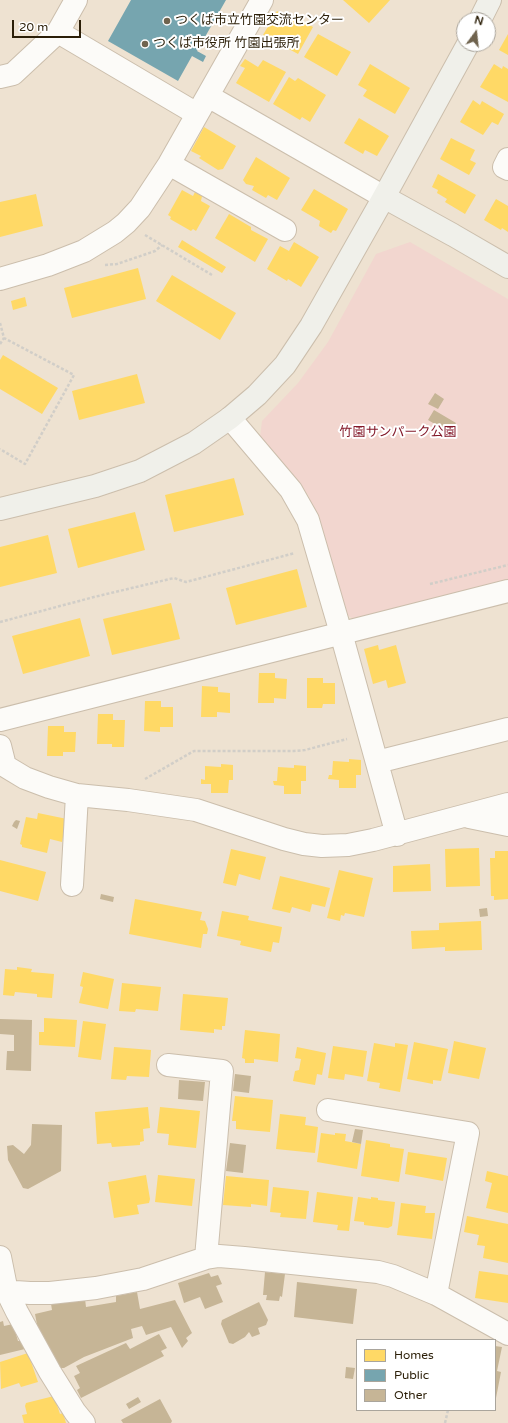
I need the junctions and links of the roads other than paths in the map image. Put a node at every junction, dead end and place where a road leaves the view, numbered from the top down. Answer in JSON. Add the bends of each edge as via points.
{"nodes":[{"id":1,"x":76,"y":0,"type":"edge"},
{"id":2,"x":262,"y":0,"type":"edge"},
{"id":3,"x":490,"y":0,"type":"edge"},
{"id":4,"x":484,"y":12,"type":"edge"},
{"id":5,"x":58,"y":32,"type":"junction"},
{"id":6,"x":464,"y":52,"type":"edge"},
{"id":7,"x":0,"y":77,"type":"edge"},
{"id":8,"x":202,"y":105,"type":"junction"},
{"id":9,"x":508,"y":159,"type":"edge"},
{"id":10,"x":169,"y":164,"type":"junction"},
{"id":11,"x":508,"y":169,"type":"edge"},
{"id":12,"x":384,"y":197,"type":"junction"},
{"id":13,"x":285,"y":230,"type":"dead end"},
{"id":14,"x":508,"y":267,"type":"edge"},
{"id":15,"x":0,"y":279,"type":"edge"},
{"id":16,"x":230,"y":418,"type":"junction"},
{"id":17,"x":0,"y":509,"type":"edge"},
{"id":18,"x":508,"y":591,"type":"edge"},
{"id":19,"x":341,"y":633,"type":"junction"},
{"id":20,"x":0,"y":720,"type":"edge"},
{"id":21,"x":508,"y":729,"type":"edge"},
{"id":22,"x":0,"y":746,"type":"edge"},
{"id":23,"x":377,"y":762,"type":"junction"},
{"id":24,"x":77,"y":795,"type":"junction"},
{"id":25,"x":508,"y":804,"type":"edge"},
{"id":26,"x":466,"y":816,"type":"junction"},
{"id":27,"x":508,"y":826,"type":"edge"},
{"id":28,"x":397,"y":835,"type":"junction"},
{"id":29,"x":72,"y":885,"type":"dead end"},
{"id":30,"x":168,"y":1065,"type":"dead end"},
{"id":31,"x":328,"y":1110,"type":"dead end"},
{"id":32,"x":0,"y":1257,"type":"edge"},
{"id":33,"x":206,"y":1258,"type":"junction"},
{"id":34,"x":4,"y":1292,"type":"edge"},
{"id":35,"x":436,"y":1294,"type":"junction"},
{"id":36,"x":508,"y":1334,"type":"edge"},
{"id":37,"x":84,"y":1423,"type":"edge"}],
"edges":[{"from":1,"to":5,"type":"street"},
{"from":2,"to":8,"type":"street"},
{"from":3,"to":4,"type":"street"},
{"from":5,"to":7,"type":"street","via":[[13,74]]},
{"from":5,"to":8,"type":"street"},
{"from":6,"to":12,"type":"street"},
{"from":8,"to":10,"type":"street"},
{"from":8,"to":12,"type":"street"},
{"from":9,"to":11,"type":"street","via":[[504,167]]},
{"from":10,"to":13,"type":"street"},
{"from":10,"to":15,"type":"street","via":[[144,203],[115,232],[84,251]]},
{"from":12,"to":14,"type":"street"},
{"from":12,"to":16,"type":"street","via":[[311,326],[285,365]]},
{"from":16,"to":17,"type":"street","via":[[194,443],[140,471],[95,486]]},
{"from":16,"to":19,"type":"street","via":[[291,490],[308,520]]},
{"from":18,"to":19,"type":"street"},
{"from":19,"to":20,"type":"street"},
{"from":19,"to":23,"type":"street"},
{"from":21,"to":23,"type":"street"},
{"from":22,"to":24,"type":"street","via":[[5,766],[25,778]]},
{"from":23,"to":28,"type":"street"},
{"from":24,"to":28,"type":"street","via":[[196,810],[304,844],[348,845]]},
{"from":24,"to":29,"type":"street"},
{"from":25,"to":26,"type":"street"},
{"from":26,"to":27,"type":"street"},
{"from":26,"to":28,"type":"street"},
{"from":30,"to":33,"type":"street","via":[[222,1071]]},
{"from":31,"to":35,"type":"street","via":[[468,1133]]},
{"from":32,"to":34,"type":"street"},
{"from":33,"to":34,"type":"street","via":[[143,1279],[96,1288],[50,1293]]},
{"from":33,"to":35,"type":"street","via":[[244,1258],[378,1272]]},
{"from":34,"to":37,"type":"street","via":[[50,1372]]},
{"from":35,"to":36,"type":"street"}]}
